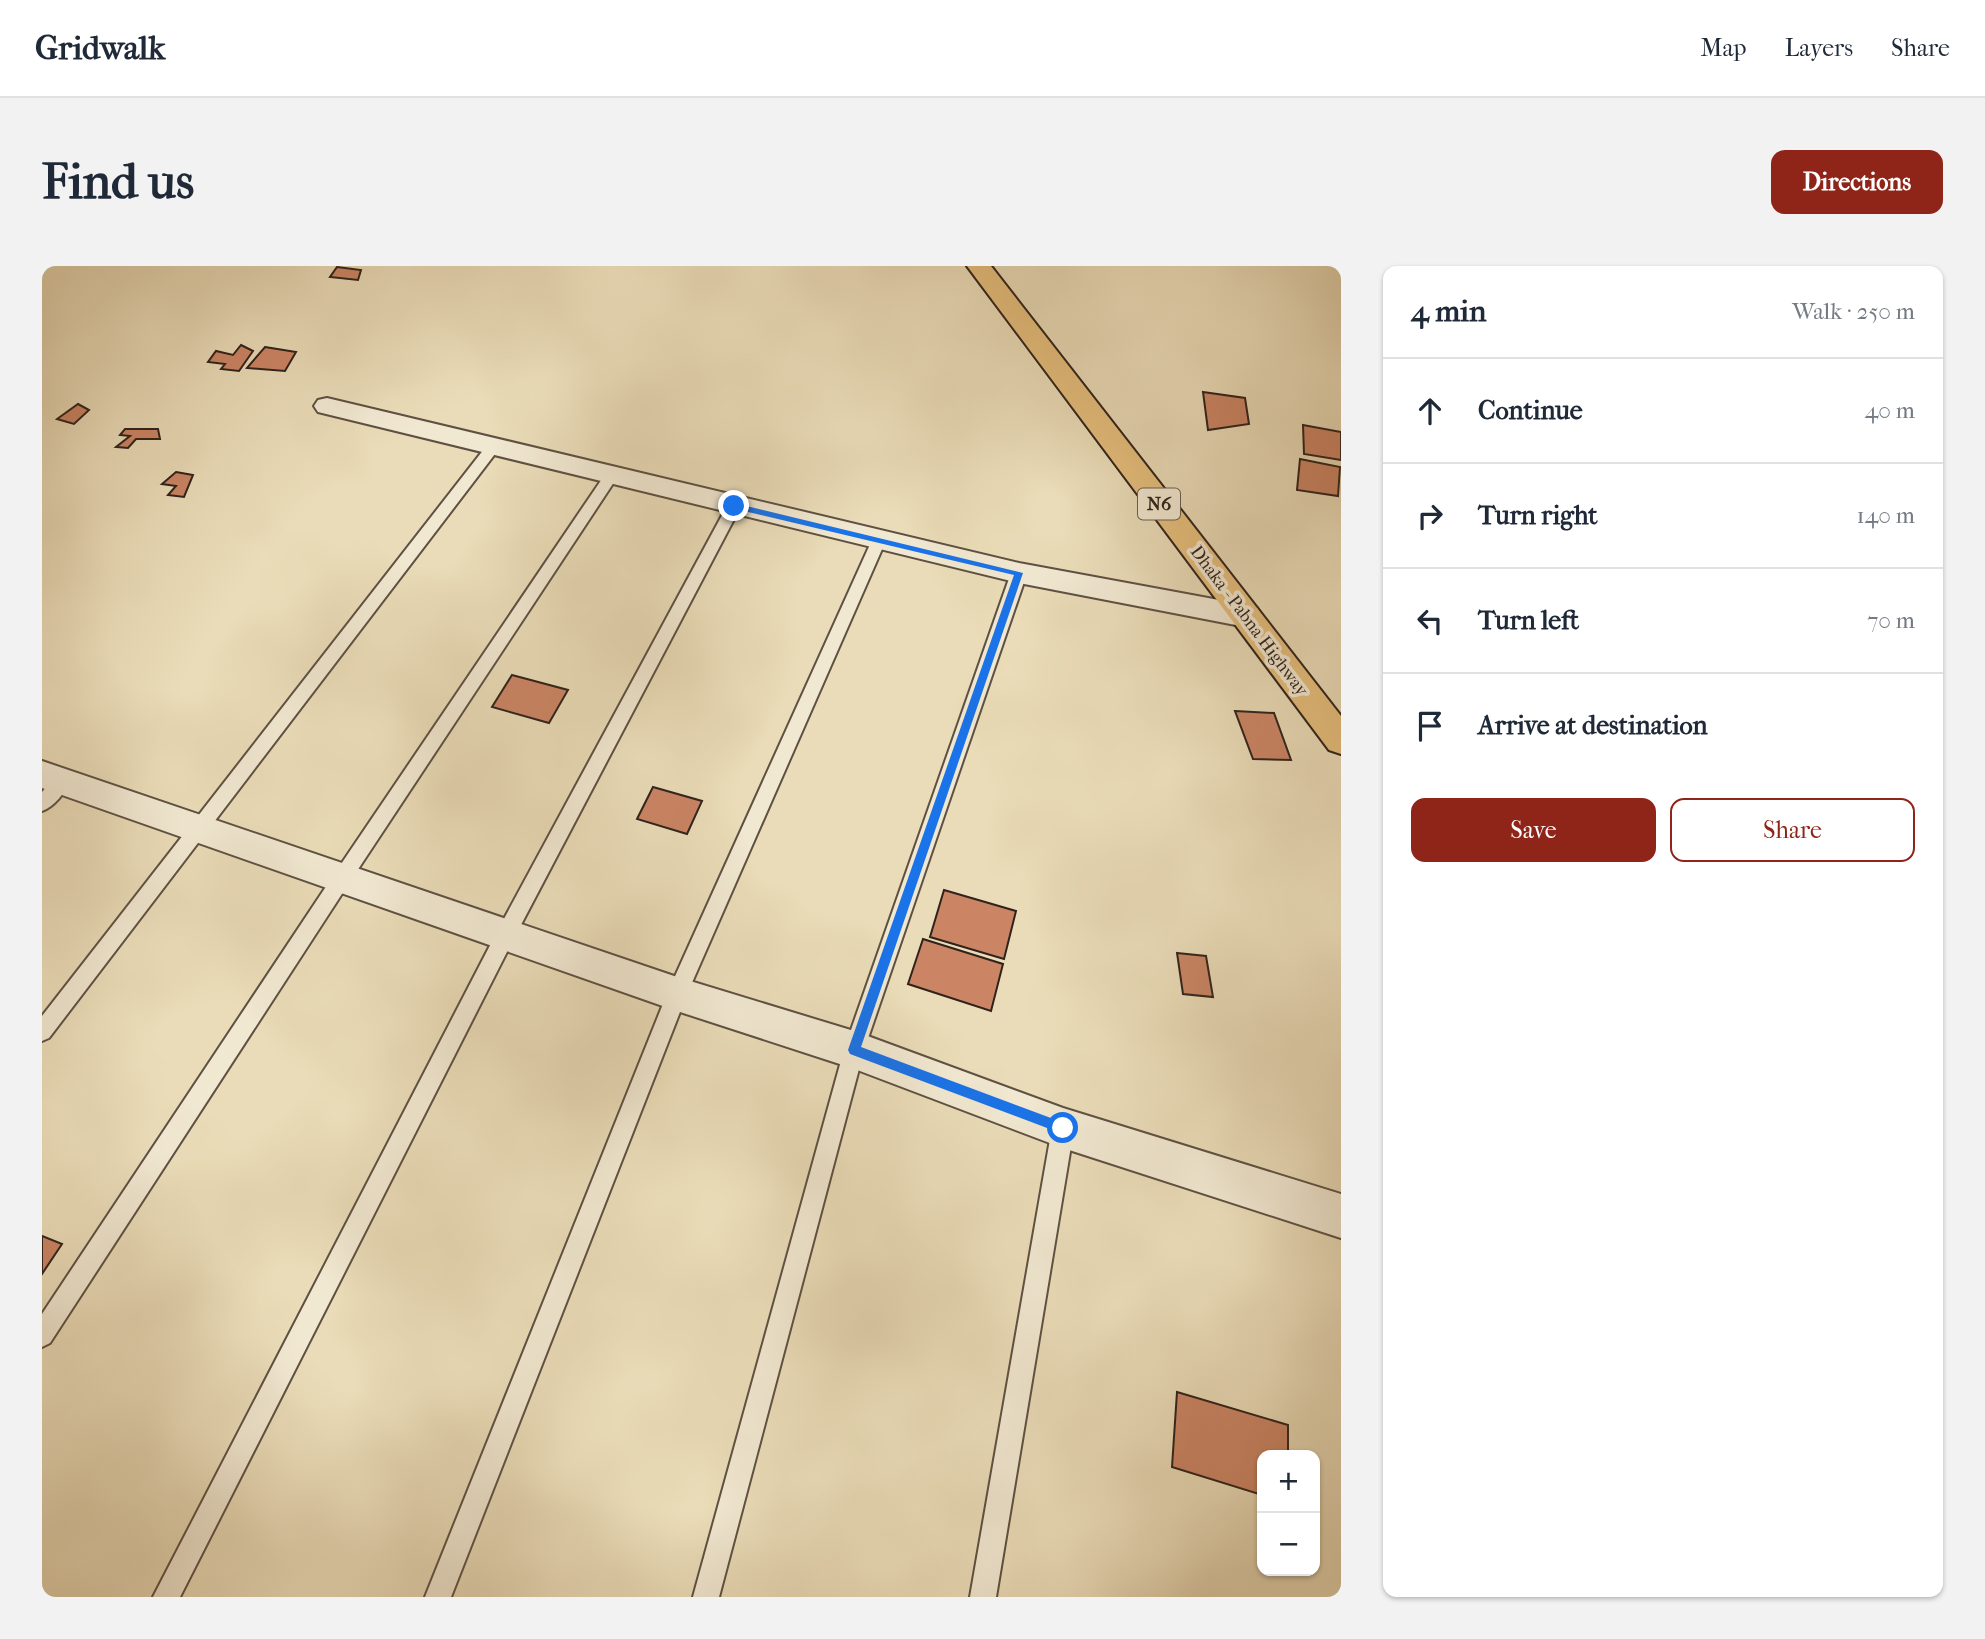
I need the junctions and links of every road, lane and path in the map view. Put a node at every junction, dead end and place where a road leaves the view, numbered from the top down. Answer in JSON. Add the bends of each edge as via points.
{"nodes":[{"id":1,"x":979,"y":266,"type":"edge"},
{"id":2,"x":327,"y":406,"type":"dead end"},
{"id":3,"x":493,"y":447,"type":"junction"},
{"id":4,"x":611,"y":476,"type":"junction"},
{"id":5,"x":734,"y":506,"type":"junction"},
{"id":6,"x":879,"y":540,"type":"junction"},
{"id":7,"x":1019,"y":573,"type":"junction"},
{"id":8,"x":1246,"y":616,"type":"junction"},
{"id":9,"x":1341,"y":741,"type":"edge"},
{"id":10,"x":49,"y":786,"type":"edge"},
{"id":11,"x":198,"y":826,"type":"junction"},
{"id":12,"x":342,"y":878,"type":"junction"},
{"id":13,"x":506,"y":934,"type":"junction"},
{"id":14,"x":677,"y":994,"type":"junction"},
{"id":15,"x":42,"y":1032,"type":"edge"},
{"id":16,"x":854,"y":1050,"type":"junction"},
{"id":17,"x":1063,"y":1128,"type":"junction"},
{"id":18,"x":1341,"y":1216,"type":"edge"},
{"id":19,"x":42,"y":1335,"type":"edge"},
{"id":20,"x":166,"y":1597,"type":"edge"},
{"id":21,"x":438,"y":1597,"type":"edge"},
{"id":22,"x":706,"y":1597,"type":"edge"},
{"id":23,"x":983,"y":1597,"type":"edge"}],
"edges":[{"from":1,"to":8,"type":"highway","name":"Dhaka - Pabna Highway","number":"N6"},
{"from":2,"to":3,"type":"street"},
{"from":3,"to":4,"type":"street"},
{"from":3,"to":11,"type":"lane"},
{"from":4,"to":5,"type":"street"},
{"from":4,"to":12,"type":"lane"},
{"from":5,"to":6,"type":"street"},
{"from":5,"to":13,"type":"lane"},
{"from":6,"to":7,"type":"street"},
{"from":6,"to":14,"type":"lane"},
{"from":7,"to":8,"type":"street"},
{"from":7,"to":16,"type":"lane"},
{"from":8,"to":9,"type":"highway","name":"Dhaka - Pabna Highway","number":"N6"},
{"from":10,"to":11,"type":"street"},
{"from":11,"to":12,"type":"street"},
{"from":11,"to":15,"type":"lane"},
{"from":12,"to":13,"type":"street"},
{"from":12,"to":19,"type":"lane"},
{"from":13,"to":14,"type":"street"},
{"from":13,"to":20,"type":"lane"},
{"from":14,"to":16,"type":"street"},
{"from":14,"to":21,"type":"lane"},
{"from":16,"to":17,"type":"street"},
{"from":16,"to":22,"type":"lane"},
{"from":17,"to":18,"type":"street"},
{"from":17,"to":23,"type":"lane"}]}
